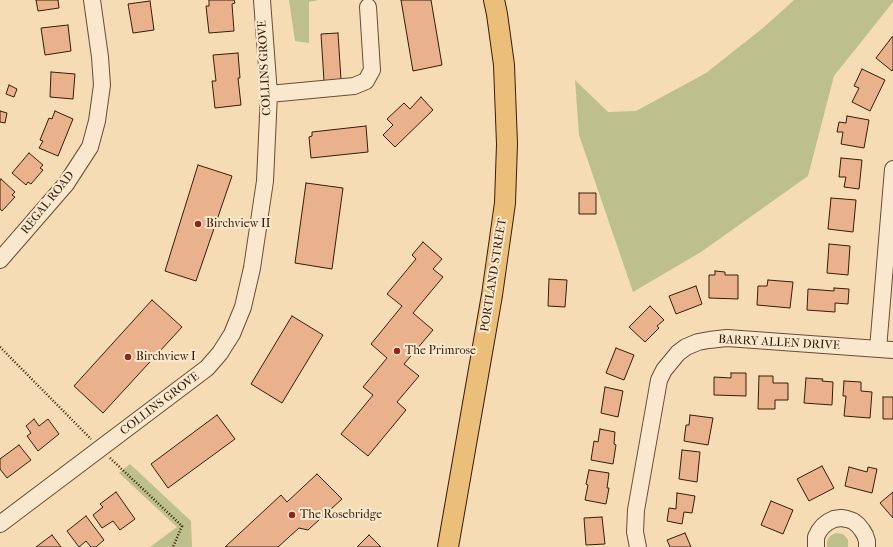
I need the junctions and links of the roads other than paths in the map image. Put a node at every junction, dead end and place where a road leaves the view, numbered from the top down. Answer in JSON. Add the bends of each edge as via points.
{"nodes":[{"id":1,"x":92,"y":0,"type":"edge"},
{"id":2,"x":262,"y":0,"type":"edge"},
{"id":3,"x":494,"y":0,"type":"edge"},
{"id":4,"x":368,"y":7,"type":"dead end"},
{"id":5,"x":269,"y":94,"type":"junction"},
{"id":6,"x":893,"y":169,"type":"edge"},
{"id":7,"x":0,"y":260,"type":"edge"},
{"id":8,"x":886,"y":349,"type":"edge"},
{"id":9,"x":0,"y":524,"type":"edge"},
{"id":10,"x":448,"y":547,"type":"edge"},
{"id":11,"x":638,"y":547,"type":"edge"},
{"id":12,"x":816,"y":547,"type":"edge"},
{"id":13,"x":867,"y":547,"type":"edge"}],
"edges":[{"from":1,"to":7,"type":"street","name":"REGAL ROAD","via":[[102,85],[90,147],[66,184]]},
{"from":2,"to":5,"type":"street","name":"COLLINS GROVE"},
{"from":3,"to":10,"type":"main road","name":"PORTLAND STREET","via":[[504,64],[507,144],[505,203],[492,295]]},
{"from":4,"to":5,"type":"street","via":[[372,70],[366,81],[354,86]]},
{"from":5,"to":9,"type":"street","name":"COLLINS GROVE","via":[[265,181],[253,260],[243,307],[232,334],[208,368]]},
{"from":6,"to":8,"type":"street"},
{"from":8,"to":11,"type":"street","name":"BARRY ALLEN DRIVE","via":[[727,338],[698,342],[678,353],[659,380],[636,510],[635,532]]},
{"from":12,"to":13,"type":"street","via":[[816,538],[823,526],[841,518],[858,525],[865,535]]}]}
